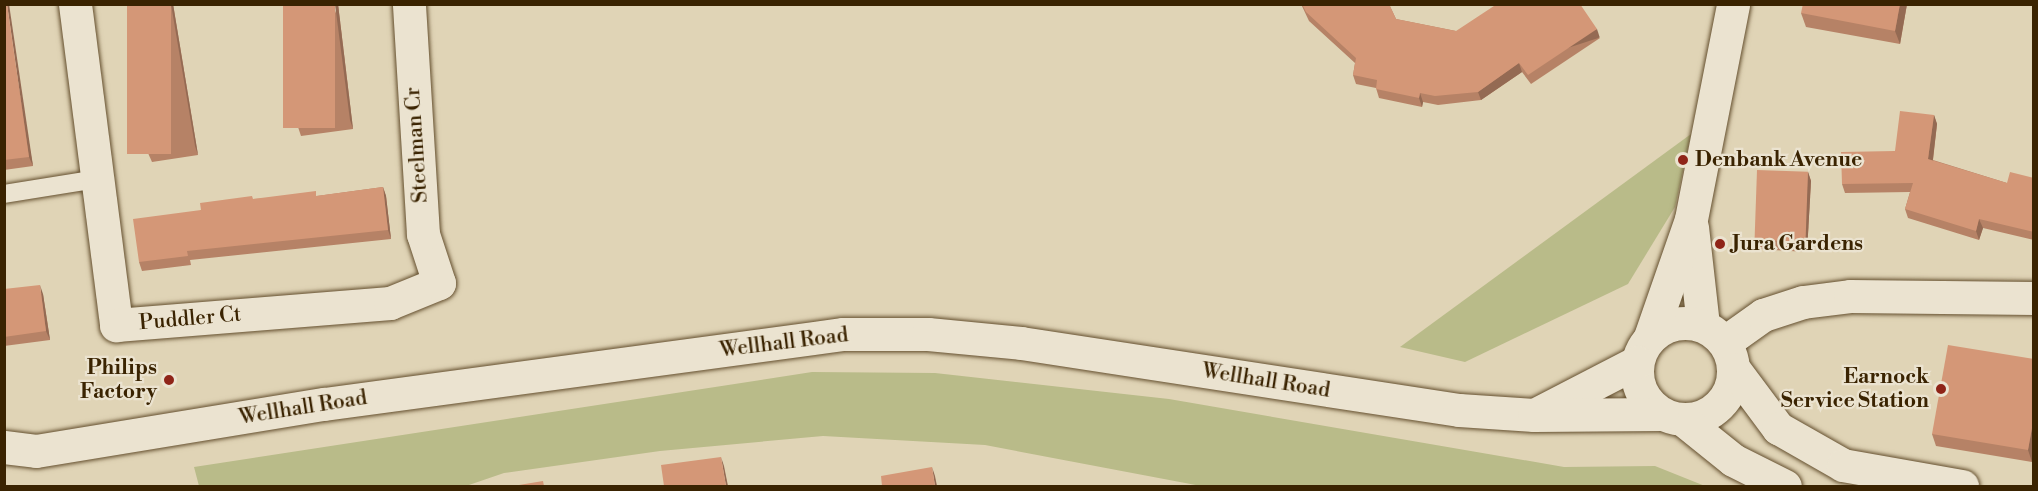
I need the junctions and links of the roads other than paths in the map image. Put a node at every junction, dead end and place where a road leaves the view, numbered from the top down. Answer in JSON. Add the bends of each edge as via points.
{"nodes":[{"id":1,"x":75,"y":4,"type":"edge"},
{"id":2,"x":409,"y":4,"type":"edge"},
{"id":3,"x":1733,"y":4,"type":"edge"},
{"id":4,"x":97,"y":179,"type":"junction"},
{"id":5,"x":4,"y":194,"type":"edge"},
{"id":6,"x":1691,"y":219,"type":"junction"},
{"id":7,"x":439,"y":283,"type":"joint"},
{"id":8,"x":2034,"y":298,"type":"edge"},
{"id":9,"x":1721,"y":346,"type":"junction"},
{"id":10,"x":1644,"y":350,"type":"junction"},
{"id":11,"x":1534,"y":415,"type":"junction"},
{"id":12,"x":1672,"y":417,"type":"junction"},
{"id":13,"x":20,"y":449,"type":"edge"},
{"id":14,"x":4,"y":467,"type":"edge"},
{"id":15,"x":1785,"y":486,"type":"edge"},
{"id":16,"x":1962,"y":486,"type":"edge"}],
"edges":[{"from":1,"to":4,"type":"street","name":"Puddler Ct"},
{"from":2,"to":7,"type":"street","name":"Steelman Cr","via":[[423,234]]},
{"from":3,"to":6,"type":"street"},
{"from":4,"to":5,"type":"lane"},
{"from":4,"to":7,"type":"street","name":"Puddler Ct","via":[[116,325],[390,303]]},
{"from":6,"to":9,"type":"street"},
{"from":6,"to":10,"type":"street"},
{"from":8,"to":9,"type":"street","via":[[1851,296],[1803,302],[1762,315]]},
{"from":9,"to":10,"type":"street","via":[[1674,323]]},
{"from":9,"to":12,"type":"street","via":[[1731,390],[1719,406],[1702,417]]},
{"from":9,"to":16,"type":"street","via":[[1778,428],[1843,465]]},
{"from":10,"to":11,"type":"street"},
{"from":10,"to":12,"type":"street","via":[[1638,383],[1647,401]]},
{"from":11,"to":12,"type":"street","name":"Wellhall Road"},
{"from":11,"to":13,"type":"street","name":"Wellhall Road","via":[[1459,410],[1021,343],[928,334],[843,334]]},
{"from":12,"to":15,"type":"street","via":[[1732,460]]},
{"from":13,"to":14,"type":"street","name":"Wellhall Road"}]}
